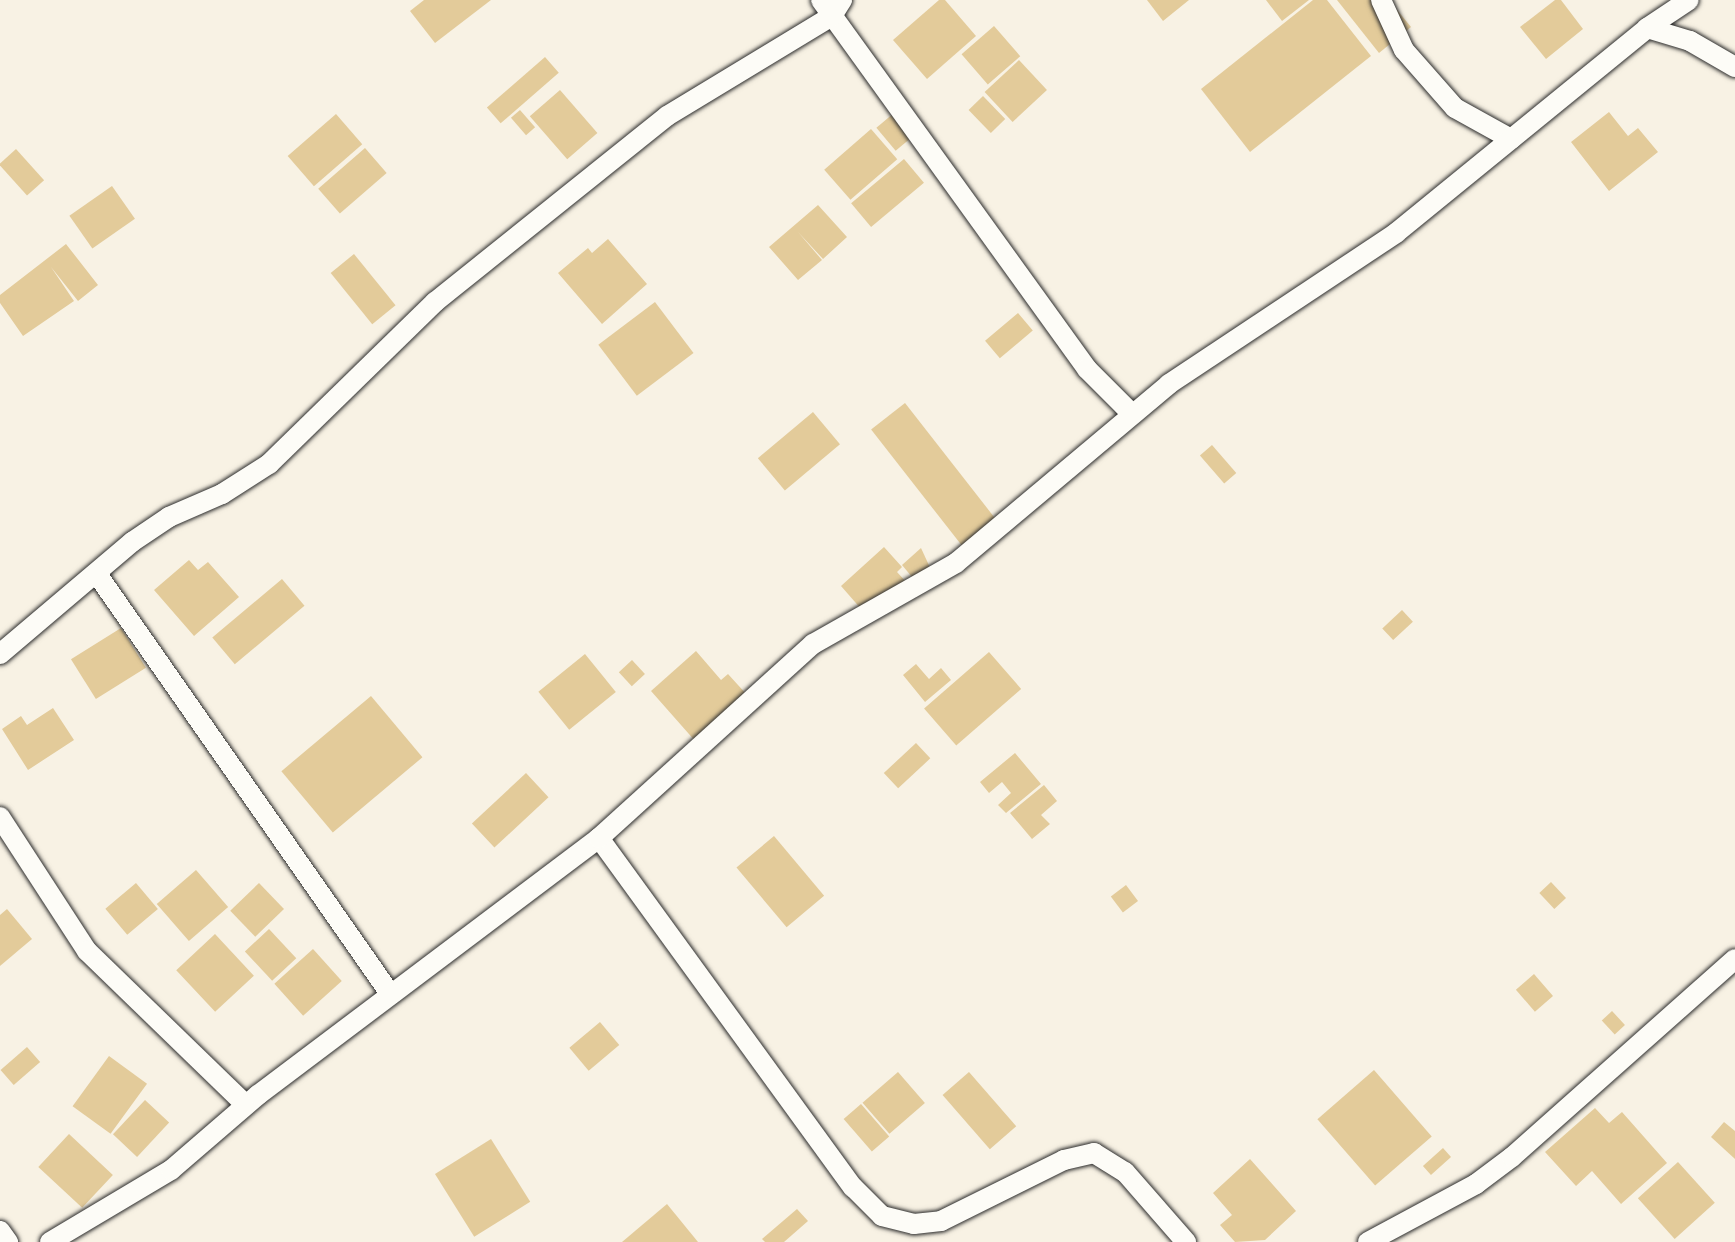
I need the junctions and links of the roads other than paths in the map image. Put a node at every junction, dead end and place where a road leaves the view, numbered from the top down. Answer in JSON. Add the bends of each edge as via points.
{"nodes":[{"id":1,"x":1381,"y":0,"type":"edge"},
{"id":2,"x":1689,"y":0,"type":"edge"},
{"id":3,"x":831,"y":5,"type":"edge"},
{"id":4,"x":1647,"y":28,"type":"junction"},
{"id":5,"x":1735,"y":67,"type":"edge"},
{"id":6,"x":1512,"y":139,"type":"junction"},
{"id":7,"x":1131,"y":413,"type":"junction"},
{"id":8,"x":97,"y":574,"type":"junction"},
{"id":9,"x":0,"y":654,"type":"edge"},
{"id":10,"x":0,"y":817,"type":"edge"},
{"id":11,"x":599,"y":838,"type":"junction"},
{"id":12,"x":1735,"y":960,"type":"edge"},
{"id":13,"x":391,"y":995,"type":"junction"},
{"id":14,"x":246,"y":1105,"type":"junction"},
{"id":15,"x":0,"y":1231,"type":"edge"},
{"id":16,"x":8,"y":1242,"type":"edge"},
{"id":17,"x":50,"y":1242,"type":"edge"},
{"id":18,"x":1186,"y":1242,"type":"edge"},
{"id":19,"x":1368,"y":1242,"type":"edge"}],
"edges":[{"from":1,"to":6,"type":"street","via":[[1404,50],[1456,108]]},
{"from":2,"to":4,"type":"street"},
{"from":3,"to":7,"type":"street","via":[[1087,370]]},
{"from":3,"to":8,"type":"street","via":[[666,116],[435,302],[268,464],[168,517]]},
{"from":4,"to":5,"type":"street","via":[[1703,46]]},
{"from":4,"to":6,"type":"street"},
{"from":6,"to":7,"type":"street","via":[[1396,233]]},
{"from":7,"to":11,"type":"street","via":[[956,563],[813,644]]},
{"from":8,"to":9,"type":"street"},
{"from":8,"to":13,"type":"street"},
{"from":10,"to":14,"type":"street","via":[[87,951]]},
{"from":11,"to":13,"type":"street"},
{"from":11,"to":18,"type":"street","via":[[853,1188],[882,1216],[914,1224],[941,1221],[1064,1160],[1094,1152],[1124,1172]]},
{"from":12,"to":19,"type":"street","via":[[1512,1157]]},
{"from":13,"to":14,"type":"street"},
{"from":14,"to":17,"type":"street","via":[[171,1170]]},
{"from":15,"to":16,"type":"street"}]}
